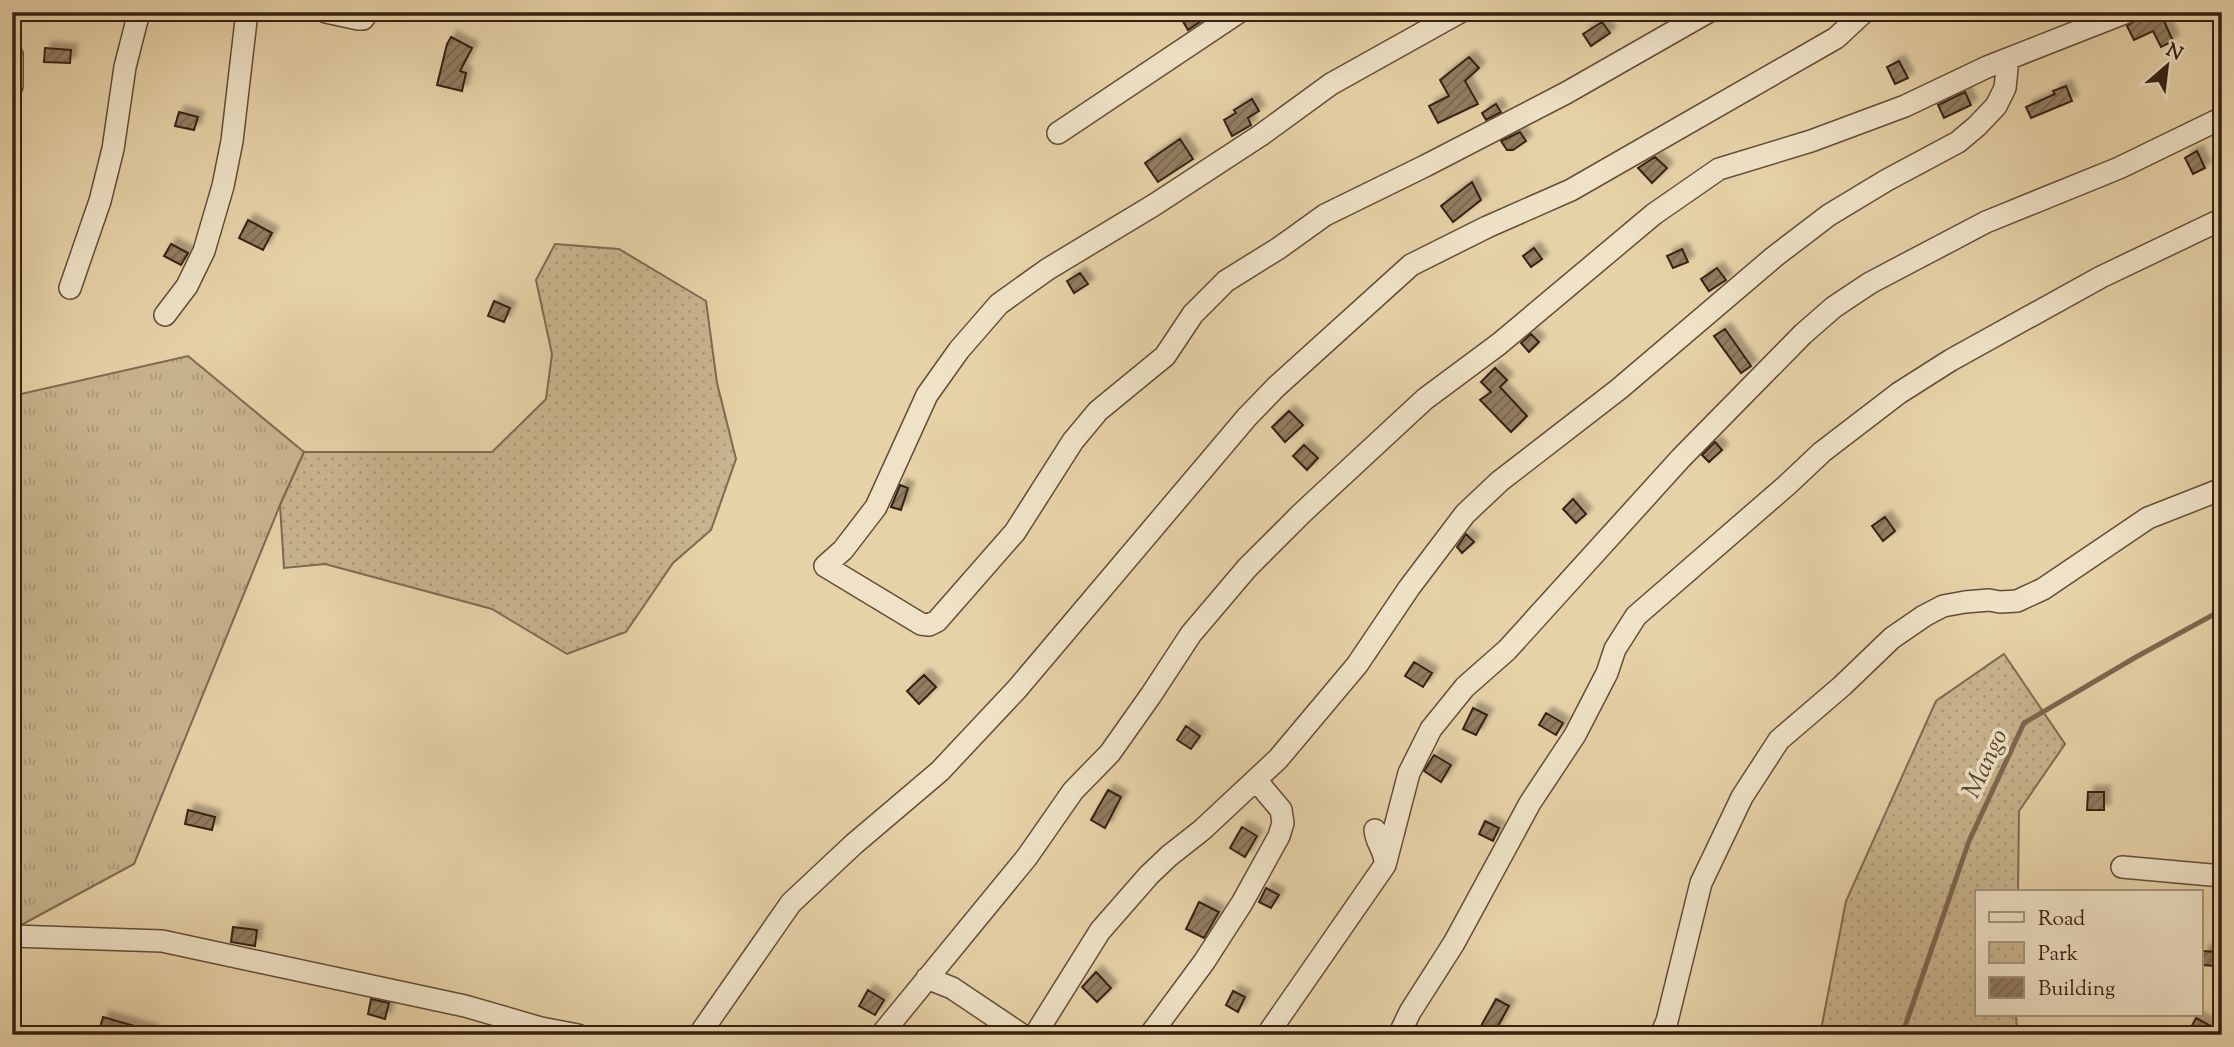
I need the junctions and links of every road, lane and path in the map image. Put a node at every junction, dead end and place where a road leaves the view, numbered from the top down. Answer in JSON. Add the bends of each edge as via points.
{"nodes":[{"id":1,"x":139,"y":12,"type":"edge"},
{"id":2,"x":247,"y":12,"type":"edge"},
{"id":3,"x":326,"y":12,"type":"edge"},
{"id":4,"x":368,"y":12,"type":"edge"},
{"id":5,"x":1239,"y":12,"type":"edge"},
{"id":6,"x":1460,"y":12,"type":"edge"},
{"id":7,"x":1708,"y":12,"type":"edge"},
{"id":8,"x":1864,"y":12,"type":"edge"},
{"id":9,"x":2127,"y":12,"type":"edge"},
{"id":10,"x":12,"y":55,"type":"edge"},
{"id":11,"x":2008,"y":58,"type":"junction"},
{"id":12,"x":12,"y":86,"type":"edge"},
{"id":13,"x":2222,"y":118,"type":"edge"},
{"id":14,"x":1058,"y":133,"type":"dead end"},
{"id":15,"x":2222,"y":222,"type":"edge"},
{"id":16,"x":70,"y":288,"type":"dead end"},
{"id":17,"x":165,"y":314,"type":"dead end"},
{"id":18,"x":2222,"y":489,"type":"edge"},
{"id":19,"x":1256,"y":780,"type":"junction"},
{"id":20,"x":1375,"y":830,"type":"dead end"},
{"id":21,"x":1385,"y":865,"type":"junction"},
{"id":22,"x":2122,"y":867,"type":"dead end"},
{"id":23,"x":2222,"y":876,"type":"edge"},
{"id":24,"x":12,"y":936,"type":"edge"},
{"id":25,"x":927,"y":978,"type":"junction"},
{"id":26,"x":578,"y":1035,"type":"edge"},
{"id":27,"x":699,"y":1035,"type":"edge"},
{"id":28,"x":881,"y":1035,"type":"edge"},
{"id":29,"x":1021,"y":1035,"type":"edge"},
{"id":30,"x":1035,"y":1035,"type":"edge"},
{"id":31,"x":1150,"y":1035,"type":"edge"},
{"id":32,"x":1267,"y":1035,"type":"edge"},
{"id":33,"x":1399,"y":1035,"type":"edge"},
{"id":34,"x":1661,"y":1035,"type":"edge"}],
"edges":[{"from":1,"to":16,"type":"street","via":[[125,66],[113,149]]},
{"from":2,"to":17,"type":"street","via":[[223,186],[204,251],[187,286]]},
{"from":3,"to":4,"type":"street","via":[[358,19]]},
{"from":5,"to":14,"type":"street"},
{"from":6,"to":7,"type":"street","via":[[1331,84],[1261,135],[999,304],[927,395],[876,507],[844,550],[825,566],[921,624],[937,621],[1015,532],[1073,441],[1098,411],[1165,356],[1194,314],[1226,281],[1325,215],[1566,93]]},
{"from":8,"to":27,"type":"street","via":[[1836,38],[1571,190],[1411,265],[1247,417],[1017,689],[940,771],[791,903]]},
{"from":9,"to":11,"type":"street"},
{"from":10,"to":12,"type":"street"},
{"from":11,"to":19,"type":"street","via":[[2005,88],[1996,106],[1958,142],[1829,215],[1465,514],[1357,665]]},
{"from":11,"to":25,"type":"street","via":[[1905,106],[1719,169],[1654,214],[1499,344],[1424,399],[1231,587],[1191,634],[1110,752],[1073,791],[1027,857]]},
{"from":13,"to":21,"type":"street","via":[[2119,168],[1986,222],[1870,283],[1803,334],[1681,458],[1507,650],[1465,687],[1431,729],[1409,773]]},
{"from":15,"to":33,"type":"street","via":[[2101,276],[1899,393],[1822,452],[1636,616],[1615,649],[1575,735],[1531,803]]},
{"from":18,"to":34,"type":"street","via":[[2148,518],[2043,589],[2017,601],[1965,602],[1924,616],[1892,638],[1779,740],[1742,797],[1701,883]]},
{"from":19,"to":30,"type":"street","via":[[1149,875],[1100,931]]},
{"from":19,"to":31,"type":"street","via":[[1281,810],[1279,836],[1204,962]]},
{"from":20,"to":21,"type":"street"},
{"from":21,"to":32,"type":"street"},
{"from":22,"to":23,"type":"street"},
{"from":24,"to":26,"type":"street","via":[[162,941]]},
{"from":25,"to":28,"type":"street"},
{"from":25,"to":29,"type":"street","via":[[952,988]]}]}
